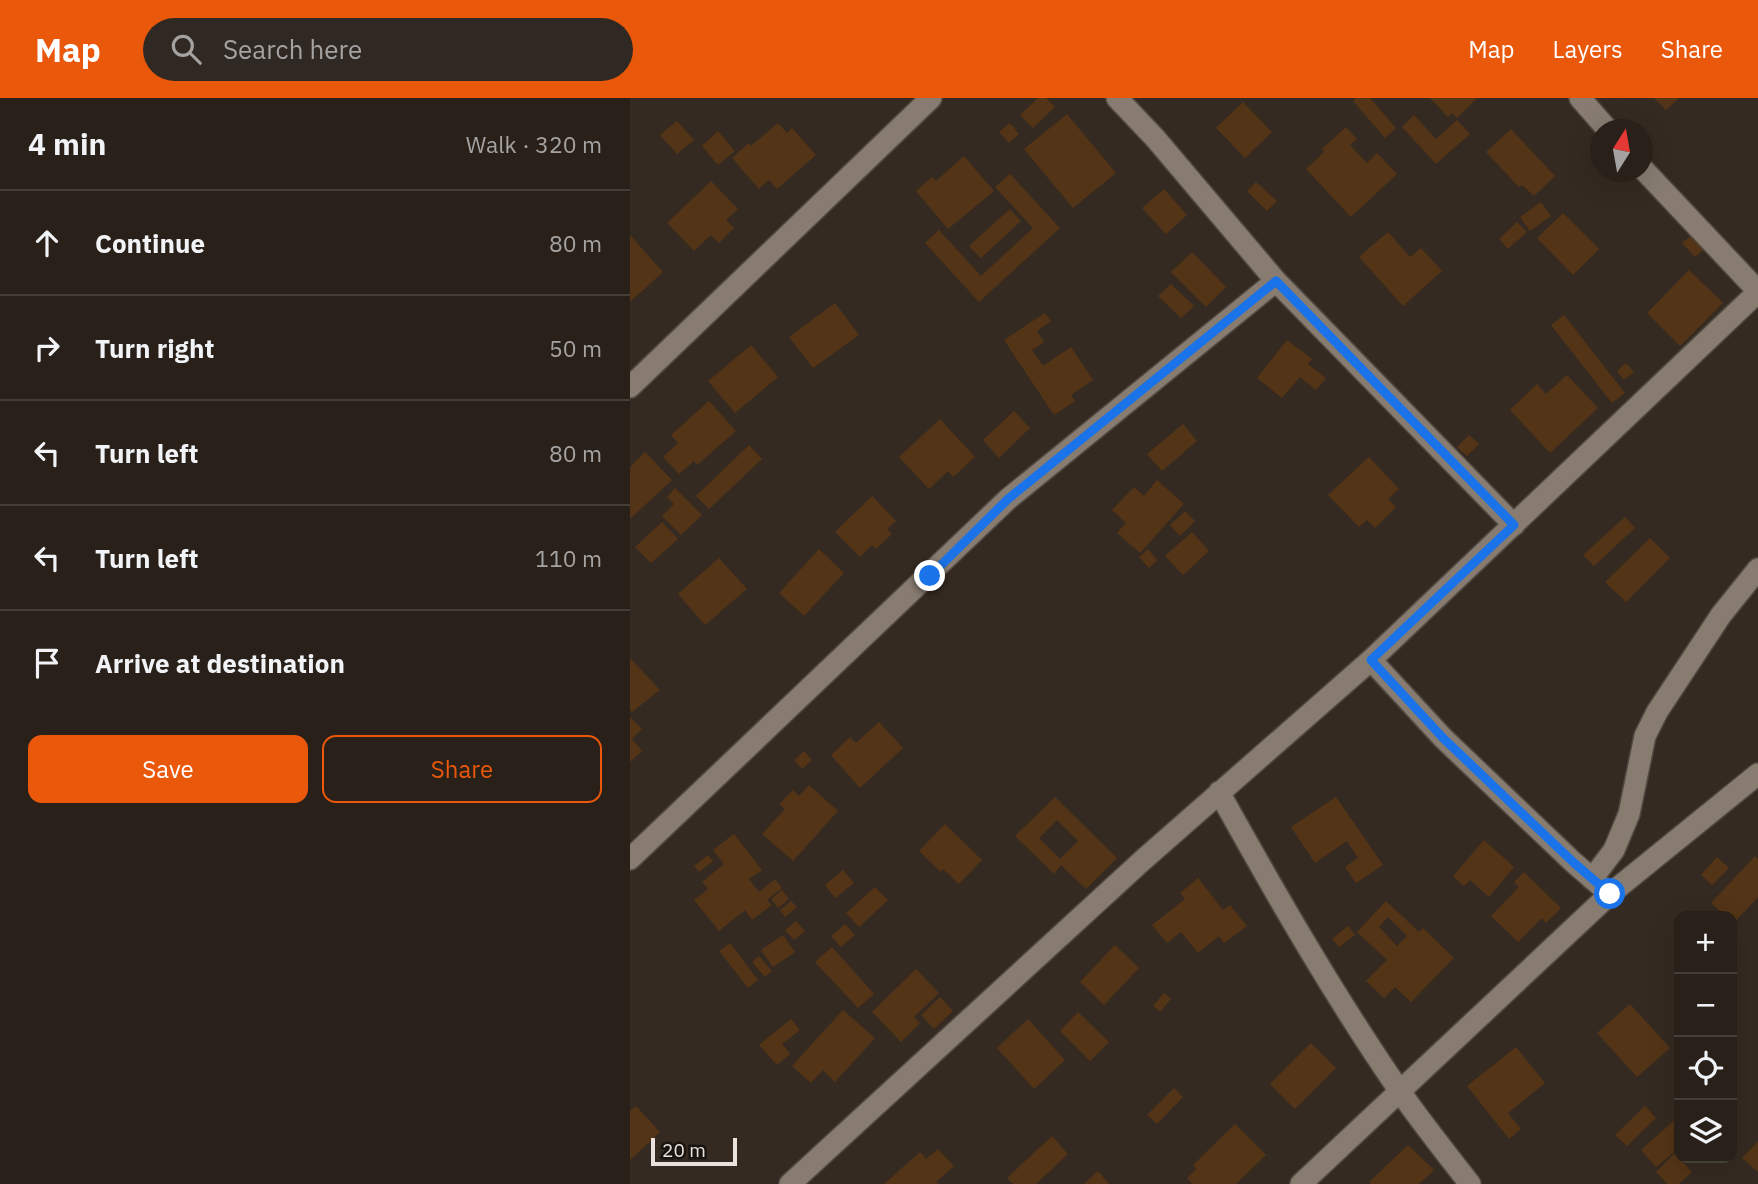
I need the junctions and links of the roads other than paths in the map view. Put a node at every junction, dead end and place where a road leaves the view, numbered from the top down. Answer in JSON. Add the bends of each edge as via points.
{"nodes":[{"id":1,"x":931,"y":98,"type":"edge"},
{"id":2,"x":1117,"y":98,"type":"edge"},
{"id":3,"x":1580,"y":98,"type":"edge"},
{"id":4,"x":1598,"y":119,"type":"edge"},
{"id":5,"x":1653,"y":179,"type":"edge"},
{"id":6,"x":1276,"y":281,"type":"junction"},
{"id":7,"x":1758,"y":292,"type":"edge"},
{"id":8,"x":630,"y":387,"type":"edge"},
{"id":9,"x":1514,"y":525,"type":"junction"},
{"id":10,"x":1758,"y":569,"type":"edge"},
{"id":11,"x":1371,"y":660,"type":"junction"},
{"id":12,"x":1758,"y":774,"type":"edge"},
{"id":13,"x":1219,"y":792,"type":"junction"},
{"id":14,"x":630,"y":859,"type":"edge"},
{"id":15,"x":1592,"y":879,"type":"junction"},
{"id":16,"x":1610,"y":894,"type":"junction"},
{"id":17,"x":1400,"y":1091,"type":"junction"},
{"id":18,"x":790,"y":1184,"type":"edge"},
{"id":19,"x":1301,"y":1184,"type":"edge"},
{"id":20,"x":1470,"y":1184,"type":"edge"}],
"edges":[{"from":1,"to":8,"type":"street"},
{"from":2,"to":6,"type":"street"},
{"from":3,"to":4,"type":"street"},
{"from":5,"to":7,"type":"street"},
{"from":6,"to":9,"type":"street"},
{"from":6,"to":14,"type":"street","via":[[1008,499]]},
{"from":7,"to":9,"type":"street"},
{"from":9,"to":11,"type":"street"},
{"from":10,"to":15,"type":"street","via":[[1721,615],[1657,712],[1645,736],[1629,814],[1614,850]]},
{"from":11,"to":13,"type":"street"},
{"from":11,"to":15,"type":"street","via":[[1443,738]]},
{"from":12,"to":16,"type":"street"},
{"from":13,"to":17,"type":"street","via":[[1279,899]]},
{"from":13,"to":18,"type":"street"},
{"from":15,"to":16,"type":"street"},
{"from":16,"to":17,"type":"street"},
{"from":17,"to":19,"type":"street"},
{"from":17,"to":20,"type":"street"}]}
